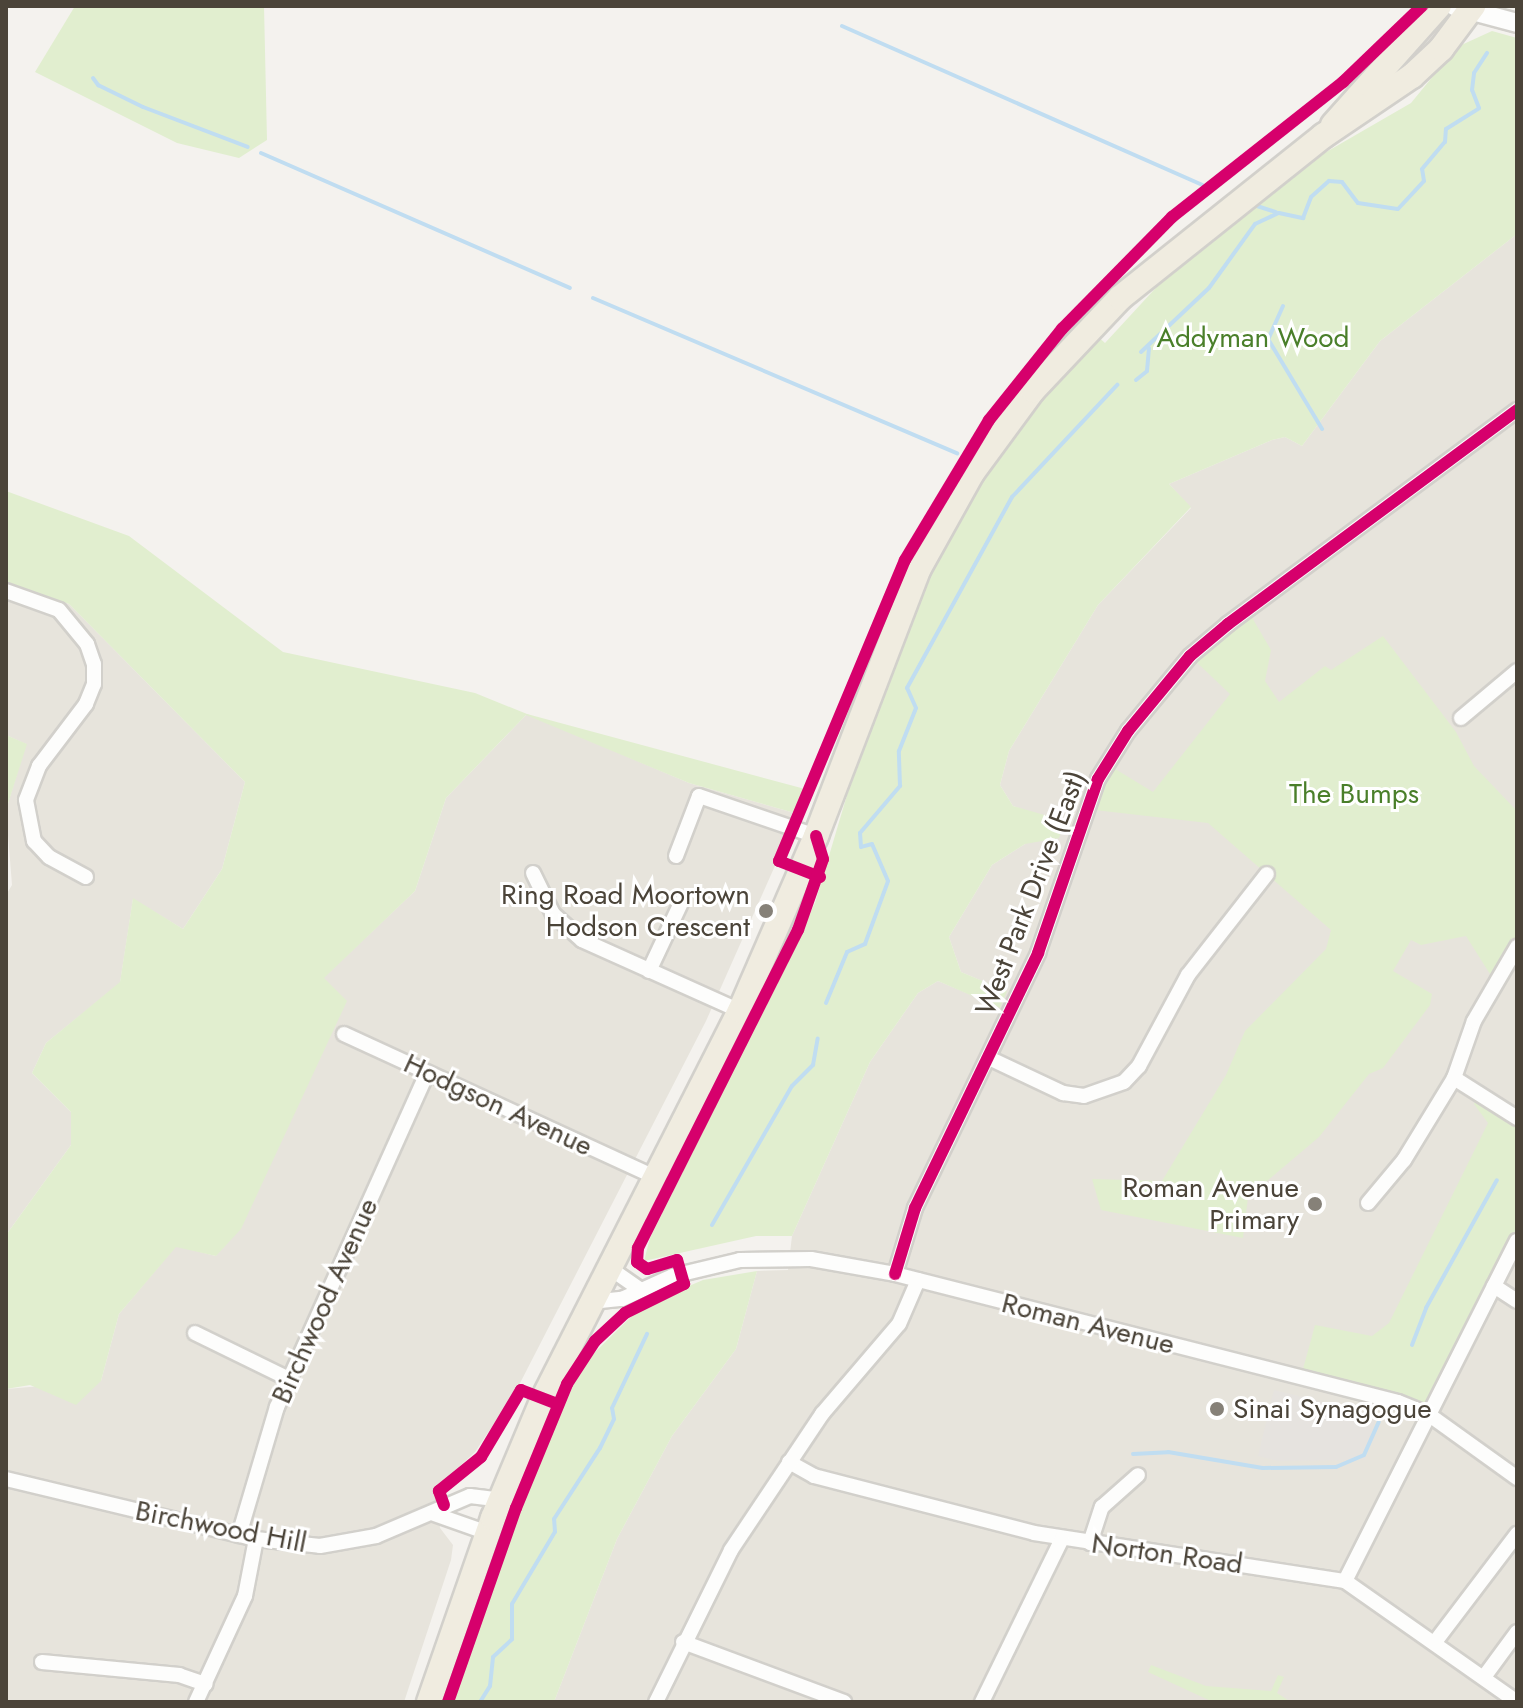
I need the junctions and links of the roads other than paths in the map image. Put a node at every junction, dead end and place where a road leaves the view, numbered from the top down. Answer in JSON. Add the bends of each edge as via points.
{"nodes":[{"id":1,"x":1439,"y":6,"type":"edge"},
{"id":2,"x":1503,"y":6,"type":"edge"},
{"id":3,"x":1465,"y":8,"type":"edge"},
{"id":4,"x":1517,"y":12,"type":"edge"},
{"id":5,"x":1517,"y":23,"type":"edge"},
{"id":6,"x":1323,"y":136,"type":"junction"},
{"id":7,"x":1517,"y":410,"type":"edge"},
{"id":8,"x":6,"y":591,"type":"edge"},
{"id":9,"x":1517,"y":671,"type":"edge"},
{"id":10,"x":1461,"y":718,"type":"dead end"},
{"id":11,"x":816,"y":836,"type":"junction"},
{"id":12,"x":676,"y":856,"type":"dead end"},
{"id":13,"x":533,"y":873,"type":"dead end"},
{"id":14,"x":1267,"y":874,"type":"dead end"},
{"id":15,"x":86,"y":877,"type":"dead end"},
{"id":16,"x":682,"y":901,"type":"dead end"},
{"id":17,"x":1517,"y":947,"type":"edge"},
{"id":18,"x":649,"y":971,"type":"junction"},
{"id":19,"x":740,"y":1011,"type":"junction"},
{"id":20,"x":344,"y":1034,"type":"dead end"},
{"id":21,"x":991,"y":1059,"type":"junction"},
{"id":22,"x":427,"y":1073,"type":"junction"},
{"id":23,"x":1454,"y":1078,"type":"junction"},
{"id":24,"x":1517,"y":1118,"type":"edge"},
{"id":25,"x":653,"y":1176,"type":"junction"},
{"id":26,"x":1368,"y":1203,"type":"dead end"},
{"id":27,"x":1517,"y":1241,"type":"edge"},
{"id":28,"x":608,"y":1267,"type":"junction"},
{"id":29,"x":895,"y":1274,"type":"junction"},
{"id":30,"x":918,"y":1280,"type":"junction"},
{"id":31,"x":1494,"y":1286,"type":"junction"},
{"id":32,"x":639,"y":1289,"type":"junction"},
{"id":33,"x":1517,"y":1301,"type":"edge"},
{"id":34,"x":591,"y":1302,"type":"junction"},
{"id":35,"x":195,"y":1333,"type":"dead end"},
{"id":36,"x":289,"y":1379,"type":"junction"},
{"id":37,"x":1428,"y":1414,"type":"junction"},
{"id":38,"x":789,"y":1462,"type":"junction"},
{"id":39,"x":1138,"y":1475,"type":"dead end"},
{"id":40,"x":1517,"y":1478,"type":"edge"},
{"id":41,"x":6,"y":1479,"type":"edge"},
{"id":42,"x":501,"y":1500,"type":"junction"},
{"id":43,"x":434,"y":1514,"type":"junction"},
{"id":44,"x":488,"y":1533,"type":"junction"},
{"id":45,"x":1517,"y":1534,"type":"edge"},
{"id":46,"x":239,"y":1535,"type":"junction"},
{"id":47,"x":256,"y":1539,"type":"junction"},
{"id":48,"x":1062,"y":1539,"type":"junction"},
{"id":49,"x":1090,"y":1543,"type":"junction"},
{"id":50,"x":1345,"y":1581,"type":"junction"},
{"id":51,"x":1517,"y":1632,"type":"edge"},
{"id":52,"x":683,"y":1642,"type":"junction"},
{"id":53,"x":1435,"y":1642,"type":"junction"},
{"id":54,"x":42,"y":1662,"type":"dead end"},
{"id":55,"x":1484,"y":1677,"type":"junction"},
{"id":56,"x":205,"y":1684,"type":"junction"},
{"id":57,"x":196,"y":1702,"type":"edge"},
{"id":58,"x":429,"y":1702,"type":"edge"},
{"id":59,"x":656,"y":1702,"type":"edge"},
{"id":60,"x":844,"y":1702,"type":"edge"},
{"id":61,"x":982,"y":1702,"type":"edge"},
{"id":62,"x":1517,"y":1702,"type":"edge"}],
"edges":[{"from":1,"to":6,"type":"highway"},
{"from":2,"to":4,"type":"street"},
{"from":3,"to":5,"type":"street"},
{"from":3,"to":6,"type":"highway","via":[[1412,76]]},
{"from":6,"to":11,"type":"highway","via":[[1120,298],[1006,424],[918,570]]},
{"from":7,"to":21,"type":"street","name":"West Park Drive (East)","via":[[1247,609],[1190,656],[1152,698],[1098,779],[1038,953]]},
{"from":8,"to":15,"type":"street","via":[[59,610],[87,644],[94,664],[86,704],[39,766],[26,800],[34,841],[49,857]]},
{"from":9,"to":10,"type":"street"},
{"from":11,"to":12,"type":"street","via":[[699,796]]},
{"from":11,"to":19,"type":"highway"},
{"from":13,"to":18,"type":"street","via":[[566,929]]},
{"from":14,"to":21,"type":"street","via":[[1188,975],[1139,1066],[1124,1082],[1084,1096],[1063,1093]]},
{"from":16,"to":18,"type":"street"},
{"from":17,"to":23,"type":"street","via":[[1474,1021]]},
{"from":18,"to":19,"type":"street"},
{"from":19,"to":25,"type":"highway"},
{"from":20,"to":22,"type":"street","name":"Hodgson Avenue"},
{"from":21,"to":29,"type":"street","name":"West Park Drive (East)","via":[[915,1208]]},
{"from":22,"to":25,"type":"street","name":"Hodgson Avenue"},
{"from":22,"to":36,"type":"street","name":"Birchwood Avenue"},
{"from":23,"to":24,"type":"street"},
{"from":23,"to":26,"type":"street","via":[[1404,1160]]},
{"from":25,"to":28,"type":"highway"},
{"from":27,"to":31,"type":"street"},
{"from":28,"to":32,"type":"street"},
{"from":28,"to":34,"type":"highway"},
{"from":29,"to":30,"type":"street","name":"Roman Avenue"},
{"from":29,"to":32,"type":"street","name":"Roman Avenue","via":[[775,1257],[740,1260]]},
{"from":30,"to":37,"type":"street","name":"Roman Avenue"},
{"from":30,"to":38,"type":"street","via":[[899,1324],[822,1414]]},
{"from":31,"to":33,"type":"street"},
{"from":31,"to":37,"type":"street"},
{"from":32,"to":34,"type":"street","name":"Roman Avenue","via":[[622,1299]]},
{"from":34,"to":42,"type":"highway"},
{"from":35,"to":36,"type":"street"},
{"from":36,"to":46,"type":"street","name":"Birchwood Avenue"},
{"from":37,"to":40,"type":"street","name":"Roman Avenue"},
{"from":37,"to":50,"type":"street"},
{"from":38,"to":48,"type":"street","name":"Norton Road","via":[[814,1476]]},
{"from":38,"to":52,"type":"street","via":[[731,1550]]},
{"from":39,"to":49,"type":"street","via":[[1102,1507]]},
{"from":41,"to":46,"type":"street","name":"Birchwood Hill"},
{"from":42,"to":43,"type":"street","name":"Birchwood Hill","via":[[470,1496],[441,1506]]},
{"from":42,"to":44,"type":"highway"},
{"from":43,"to":44,"type":"street"},
{"from":43,"to":47,"type":"street","name":"Birchwood Hill","via":[[348,1544]]},
{"from":44,"to":58,"type":"highway"},
{"from":45,"to":53,"type":"street"},
{"from":46,"to":47,"type":"street","name":"Birchwood Hill"},
{"from":47,"to":56,"type":"street","via":[[245,1596]]},
{"from":48,"to":49,"type":"street","name":"Norton Road"},
{"from":48,"to":61,"type":"street"},
{"from":49,"to":50,"type":"street","name":"Norton Road"},
{"from":50,"to":53,"type":"street","name":"Norton Road"},
{"from":51,"to":55,"type":"street"},
{"from":52,"to":59,"type":"street"},
{"from":52,"to":60,"type":"street"},
{"from":53,"to":55,"type":"street","name":"Norton Road"},
{"from":54,"to":56,"type":"street","via":[[179,1675]]},
{"from":55,"to":62,"type":"street","name":"Norton Road"},
{"from":56,"to":57,"type":"street"}]}
